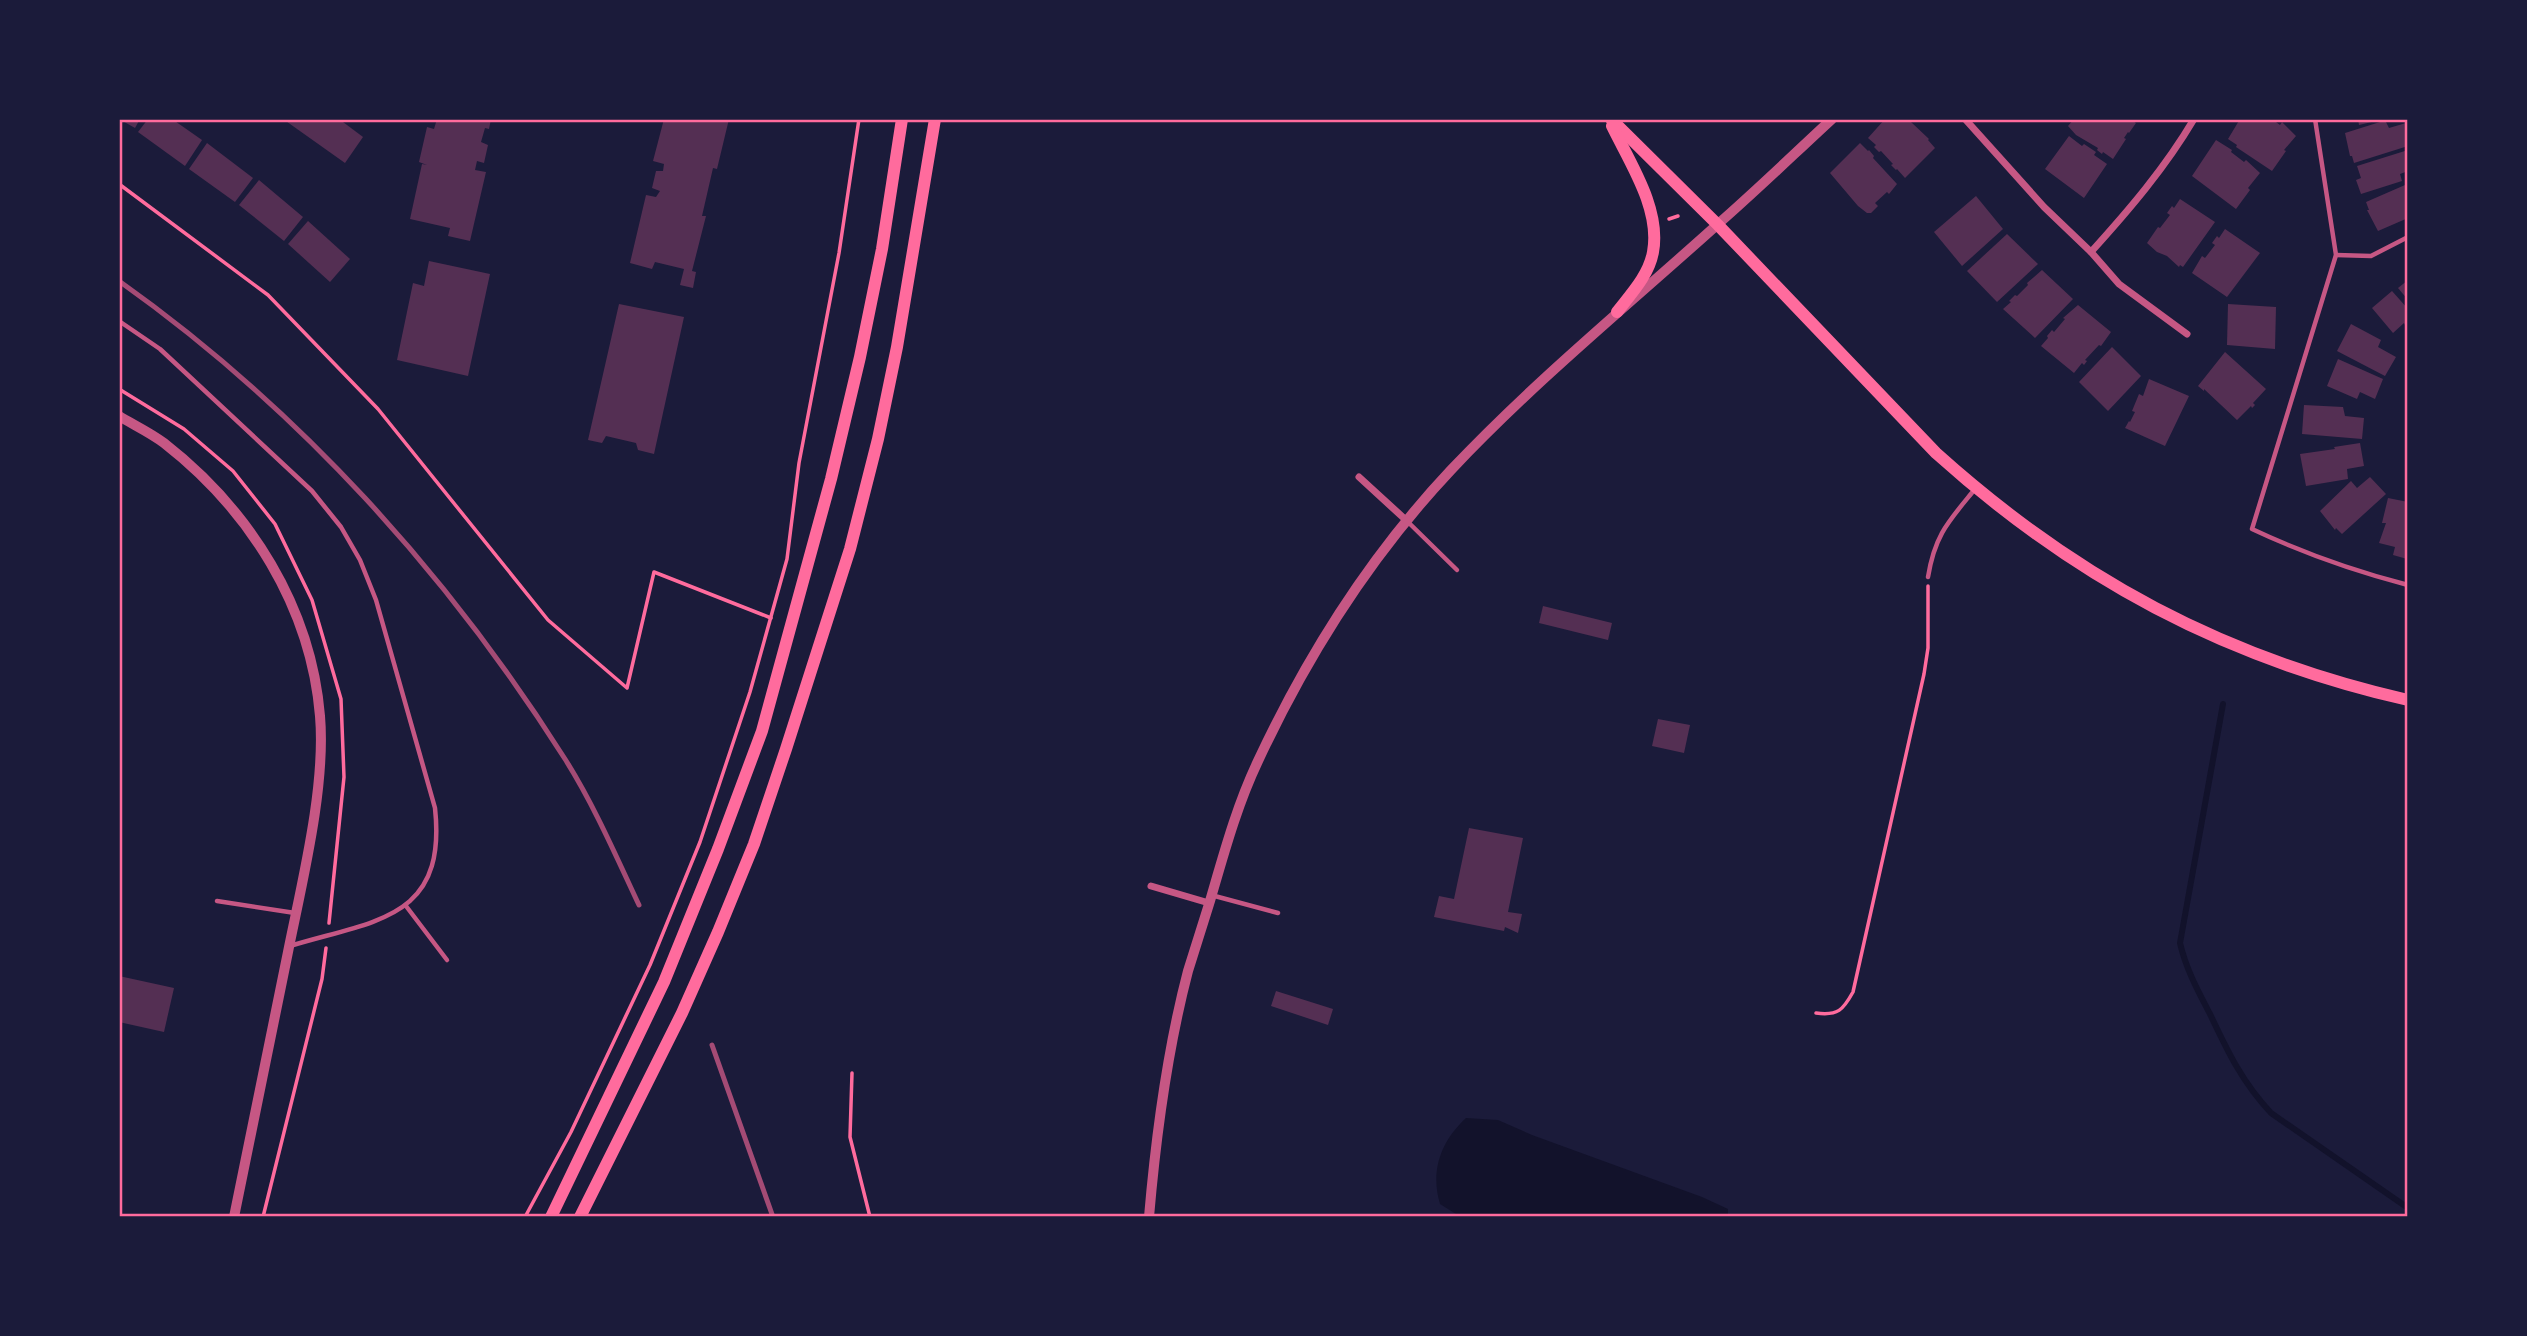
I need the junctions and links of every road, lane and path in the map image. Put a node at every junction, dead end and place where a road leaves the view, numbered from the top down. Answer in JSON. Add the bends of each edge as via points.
{"nodes":[{"id":1,"x":859,"y":119,"type":"edge"},
{"id":2,"x":902,"y":119,"type":"edge"},
{"id":3,"x":936,"y":119,"type":"edge"},
{"id":4,"x":1610,"y":119,"type":"edge"},
{"id":5,"x":1832,"y":119,"type":"edge"},
{"id":6,"x":1965,"y":119,"type":"edge"},
{"id":7,"x":2194,"y":119,"type":"edge"},
{"id":8,"x":2315,"y":119,"type":"edge"},
{"id":9,"x":119,"y":184,"type":"edge"},
{"id":10,"x":1718,"y":225,"type":"junction"},
{"id":11,"x":2408,"y":237,"type":"edge"},
{"id":12,"x":2091,"y":252,"type":"junction"},
{"id":13,"x":2336,"y":255,"type":"junction"},
{"id":14,"x":1617,"y":312,"type":"junction"},
{"id":15,"x":119,"y":321,"type":"edge"},
{"id":16,"x":2187,"y":334,"type":"dead end"},
{"id":17,"x":119,"y":388,"type":"edge"},
{"id":18,"x":119,"y":416,"type":"edge"},
{"id":19,"x":1359,"y":477,"type":"dead end"},
{"id":20,"x":1975,"y":488,"type":"junction"},
{"id":21,"x":1408,"y":521,"type":"junction"},
{"id":22,"x":1457,"y":570,"type":"dead end"},
{"id":23,"x":1928,"y":577,"type":"joint"},
{"id":24,"x":2408,"y":585,"type":"edge"},
{"id":25,"x":771,"y":618,"type":"junction"},
{"id":26,"x":2408,"y":700,"type":"edge"},
{"id":27,"x":1151,"y":886,"type":"dead end"},
{"id":28,"x":1210,"y":899,"type":"junction"},
{"id":29,"x":217,"y":901,"type":"dead end"},
{"id":30,"x":406,"y":906,"type":"junction"},
{"id":31,"x":296,"y":913,"type":"junction"},
{"id":32,"x":1278,"y":913,"type":"dead end"},
{"id":33,"x":328,"y":934,"type":"junction"},
{"id":34,"x":289,"y":946,"type":"junction"},
{"id":35,"x":447,"y":960,"type":"dead end"},
{"id":36,"x":1816,"y":1013,"type":"dead end"},
{"id":37,"x":852,"y":1073,"type":"dead end"},
{"id":38,"x":234,"y":1217,"type":"edge"},
{"id":39,"x":263,"y":1217,"type":"edge"},
{"id":40,"x":525,"y":1217,"type":"edge"},
{"id":41,"x":551,"y":1217,"type":"edge"},
{"id":42,"x":580,"y":1217,"type":"edge"},
{"id":43,"x":870,"y":1217,"type":"edge"},
{"id":44,"x":1149,"y":1217,"type":"edge"}],
"edges":[{"from":1,"to":25,"type":"path","via":[[799,463],[787,559]]},
{"from":2,"to":41,"type":"main road","via":[[860,357],[762,731],[664,982]]},
{"from":3,"to":42,"type":"main road","via":[[878,439],[850,549],[786,749],[718,932]]},
{"from":4,"to":10,"type":"main road"},
{"from":4,"to":14,"type":"main road","via":[[1653,221],[1653,252],[1643,278]]},
{"from":5,"to":10,"type":"street"},
{"from":6,"to":12,"type":"street"},
{"from":7,"to":12,"type":"street","via":[[2137,201]]},
{"from":8,"to":13,"type":"lane"},
{"from":9,"to":25,"type":"path","via":[[268,295],[378,409],[548,620],[627,688],[654,572]]},
{"from":10,"to":14,"type":"street"},
{"from":10,"to":20,"type":"main road","via":[[1895,412]]},
{"from":11,"to":13,"type":"lane","via":[[2371,256]]},
{"from":12,"to":16,"type":"street","via":[[2119,284]]},
{"from":13,"to":24,"type":"lane","via":[[2252,529],[2353,571]]},
{"from":14,"to":21,"type":"street","via":[[1459,463]]},
{"from":15,"to":30,"type":"lane","via":[[160,349],[312,491],[341,527],[360,561],[376,600],[435,808],[438,838],[433,867],[422,890]]},
{"from":17,"to":33,"type":"path","via":[[184,429],[233,471],[275,524],[312,600],[341,699],[344,777]]},
{"from":18,"to":31,"type":"street","via":[[163,442],[211,485],[245,525],[270,561],[304,636],[320,718],[319,772]]},
{"from":19,"to":21,"type":"street"},
{"from":20,"to":23,"type":"lane","via":[[1941,531]]},
{"from":20,"to":26,"type":"main road","via":[[2081,565],[2190,626],[2320,678]]},
{"from":21,"to":22,"type":"lane"},
{"from":21,"to":28,"type":"street","via":[[1365,575],[1288,702],[1257,762]]},
{"from":23,"to":36,"type":"path","via":[[1924,674],[1853,992],[1844,1008],[1829,1015]]},
{"from":25,"to":40,"type":"path","via":[[700,842],[655,953],[571,1132]]},
{"from":27,"to":28,"type":"street"},
{"from":28,"to":32,"type":"lane"},
{"from":28,"to":44,"type":"street","via":[[1172,1047]]},
{"from":29,"to":31,"type":"lane"},
{"from":30,"to":33,"type":"lane"},
{"from":30,"to":35,"type":"lane"},
{"from":31,"to":34,"type":"street"},
{"from":33,"to":34,"type":"lane"},
{"from":33,"to":39,"type":"path","via":[[322,979]]},
{"from":34,"to":38,"type":"street"},
{"from":37,"to":43,"type":"path","via":[[850,1137]]}]}
